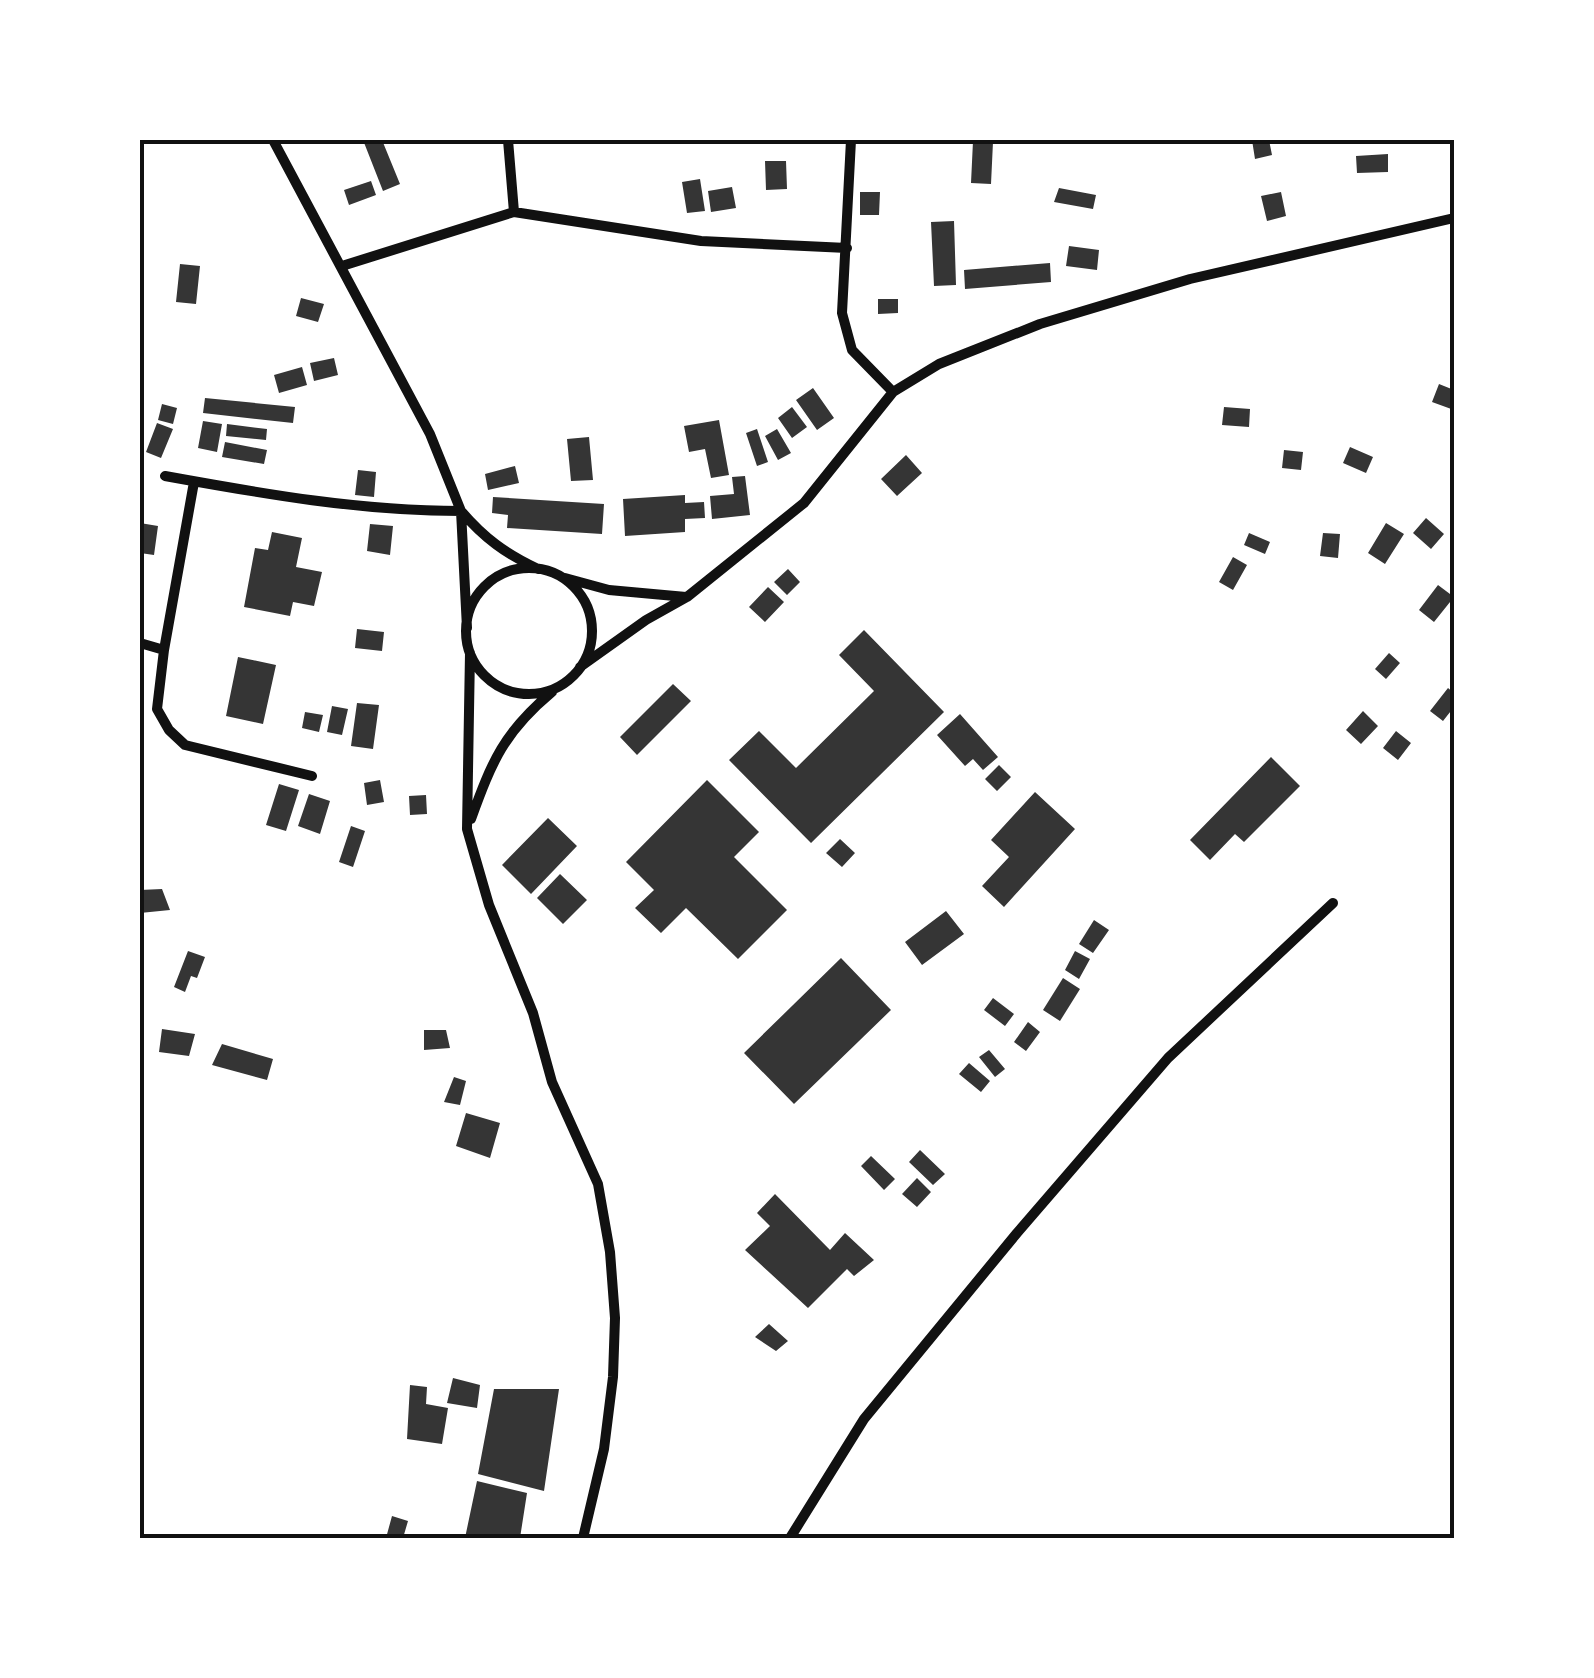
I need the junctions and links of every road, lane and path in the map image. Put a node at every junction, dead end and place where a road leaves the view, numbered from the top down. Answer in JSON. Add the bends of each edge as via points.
{"nodes":[{"id":1,"x":273,"y":140,"type":"edge"},
{"id":2,"x":508,"y":140,"type":"edge"},
{"id":3,"x":851,"y":140,"type":"edge"},
{"id":4,"x":514,"y":212,"type":"junction"},
{"id":5,"x":1454,"y":218,"type":"edge"},
{"id":6,"x":847,"y":248,"type":"junction"},
{"id":7,"x":342,"y":266,"type":"junction"},
{"id":8,"x":893,"y":392,"type":"junction"},
{"id":9,"x":165,"y":476,"type":"dead end"},
{"id":10,"x":194,"y":482,"type":"junction"},
{"id":11,"x":461,"y":511,"type":"junction"},
{"id":12,"x":538,"y":569,"type":"junction"},
{"id":13,"x":562,"y":577,"type":"junction"},
{"id":14,"x":687,"y":598,"type":"junction"},
{"id":15,"x":467,"y":628,"type":"junction"},
{"id":16,"x":140,"y":643,"type":"edge"},
{"id":17,"x":164,"y":650,"type":"junction"},
{"id":18,"x":470,"y":653,"type":"junction"},
{"id":19,"x":580,"y":667,"type":"junction"},
{"id":20,"x":561,"y":684,"type":"junction"},
{"id":21,"x":312,"y":776,"type":"dead end"},
{"id":22,"x":468,"y":829,"type":"junction"},
{"id":23,"x":1333,"y":903,"type":"dead end"},
{"id":24,"x":582,"y":1538,"type":"edge"},
{"id":25,"x":790,"y":1538,"type":"edge"}],
"edges":[{"from":1,"to":7,"type":"street"},
{"from":2,"to":4,"type":"street"},
{"from":3,"to":6,"type":"street"},
{"from":4,"to":6,"type":"street","via":[[702,241]]},
{"from":4,"to":7,"type":"street"},
{"from":5,"to":8,"type":"street","via":[[1190,279],[1040,324],[939,364]]},
{"from":6,"to":8,"type":"street","via":[[842,313],[852,350]]},
{"from":7,"to":11,"type":"street","via":[[430,434]]},
{"from":8,"to":14,"type":"street","via":[[804,503]]},
{"from":9,"to":10,"type":"street"},
{"from":10,"to":11,"type":"street","via":[[392,511]]},
{"from":10,"to":17,"type":"street"},
{"from":11,"to":12,"type":"street","via":[[482,536]]},
{"from":11,"to":15,"type":"street"},
{"from":12,"to":13,"type":"street"},
{"from":12,"to":15,"type":"street","via":[[493,580],[474,601]]},
{"from":13,"to":14,"type":"street"},
{"from":13,"to":19,"type":"street","via":[[590,618],[590,644]]},
{"from":14,"to":19,"type":"street"},
{"from":15,"to":18,"type":"street"},
{"from":16,"to":17,"type":"street"},
{"from":17,"to":21,"type":"street","via":[[157,710],[185,745]]},
{"from":18,"to":20,"type":"street","via":[[485,676],[508,690],[536,694]]},
{"from":18,"to":22,"type":"street"},
{"from":19,"to":20,"type":"street"},
{"from":20,"to":22,"type":"street","via":[[522,717],[500,748]]},
{"from":22,"to":24,"type":"street","via":[[552,1082],[598,1184],[610,1252],[613,1376]]},
{"from":23,"to":25,"type":"street","via":[[1168,1058],[1017,1233],[864,1419]]}]}
